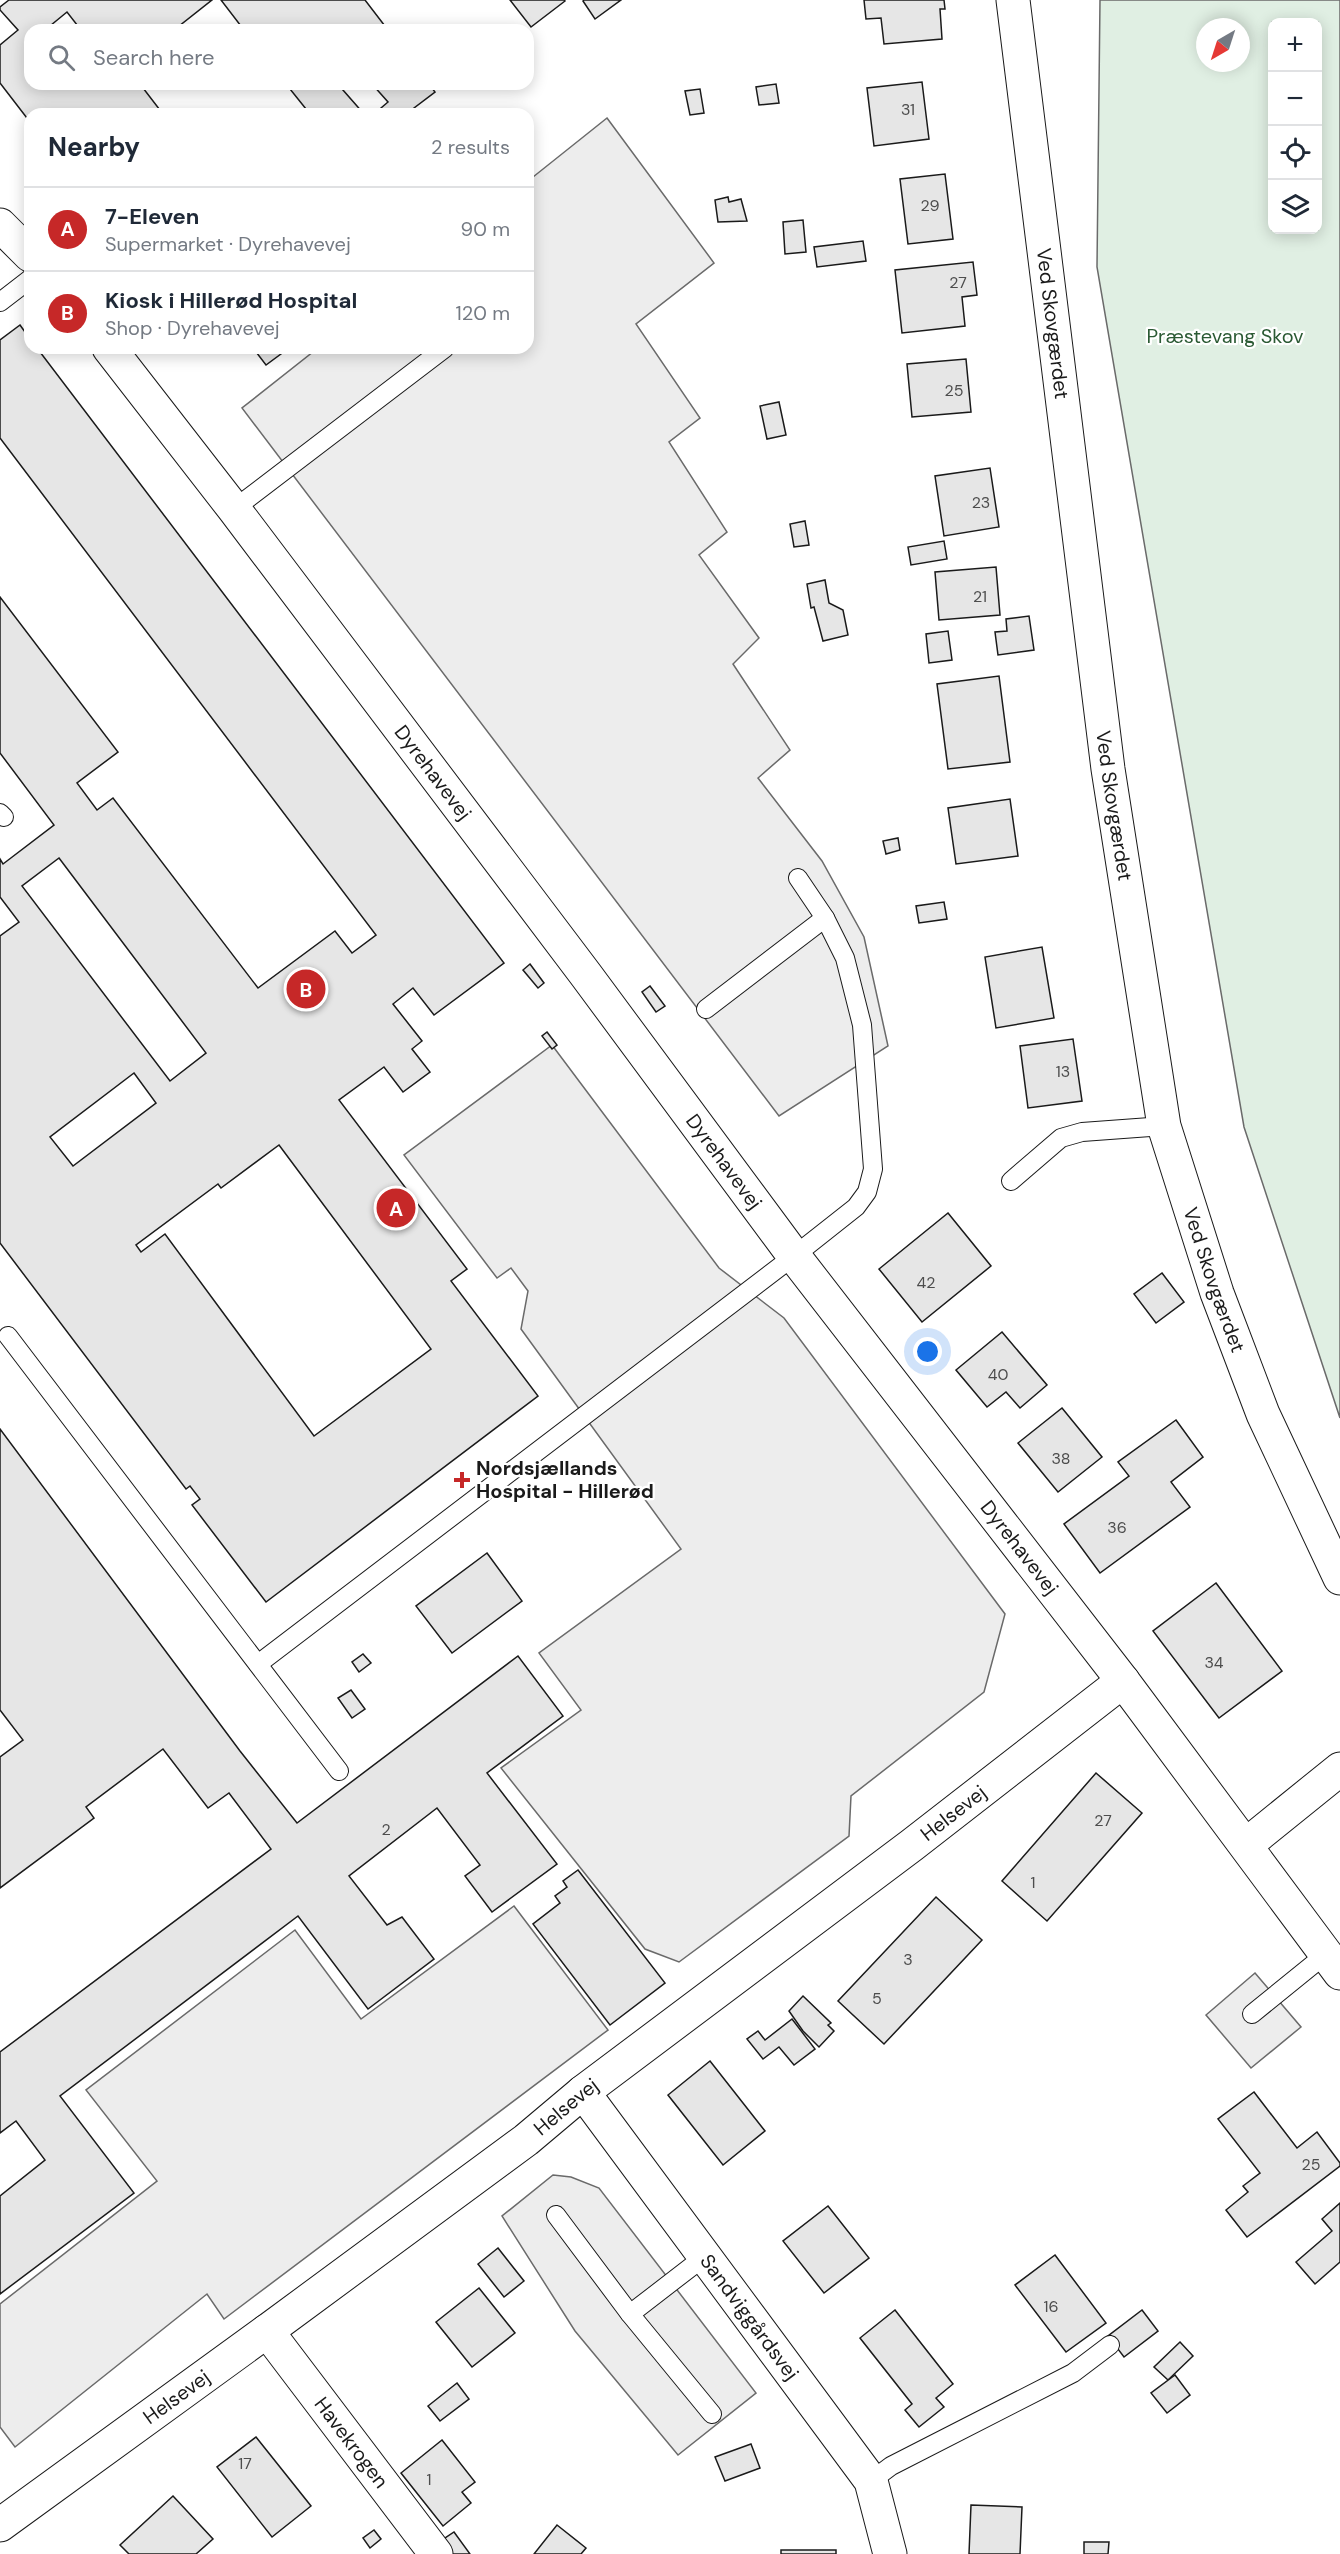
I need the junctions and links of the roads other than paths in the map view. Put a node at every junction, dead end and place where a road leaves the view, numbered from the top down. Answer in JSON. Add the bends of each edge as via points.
{"nodes":[{"id":1,"x":1013,"y":0,"type":"edge"},
{"id":2,"x":0,"y":225,"type":"edge"},
{"id":3,"x":24,"y":249,"type":"edge"},
{"id":4,"x":24,"y":284,"type":"edge"},
{"id":5,"x":0,"y":302,"type":"edge"},
{"id":6,"x":114,"y":354,"type":"edge"},
{"id":7,"x":437,"y":354,"type":"edge"},
{"id":8,"x":234,"y":508,"type":"junction"},
{"id":9,"x":798,"y":878,"type":"dead end"},
{"id":10,"x":825,"y":918,"type":"junction"},
{"id":11,"x":706,"y":1009,"type":"dead end"},
{"id":12,"x":1164,"y":1126,"type":"junction"},
{"id":13,"x":1011,"y":1181,"type":"dead end"},
{"id":14,"x":794,"y":1256,"type":"junction"},
{"id":15,"x":8,"y":1336,"type":"dead end"},
{"id":16,"x":1340,"y":1578,"type":"edge"},
{"id":17,"x":258,"y":1664,"type":"junction"},
{"id":18,"x":1124,"y":1681,"type":"junction"},
{"id":19,"x":1340,"y":1769,"type":"edge"},
{"id":20,"x":339,"y":1771,"type":"dead end"},
{"id":21,"x":1246,"y":1845,"type":"junction"},
{"id":22,"x":1333,"y":1964,"type":"edge"},
{"id":23,"x":1252,"y":2014,"type":"dead end"},
{"id":24,"x":583,"y":2092,"type":"junction"},
{"id":25,"x":556,"y":2215,"type":"dead end"},
{"id":26,"x":704,"y":2257,"type":"junction"},
{"id":27,"x":630,"y":2314,"type":"junction"},
{"id":28,"x":267,"y":2331,"type":"junction"},
{"id":29,"x":1110,"y":2345,"type":"dead end"},
{"id":30,"x":712,"y":2414,"type":"dead end"},
{"id":31,"x":871,"y":2481,"type":"junction"},
{"id":32,"x":0,"y":2525,"type":"edge"},
{"id":33,"x":436,"y":2554,"type":"edge"},
{"id":34,"x":890,"y":2554,"type":"edge"}],
"edges":[{"from":1,"to":12,"type":"street","name":"Ved Skovgærdet","via":[[1108,769]]},
{"from":2,"to":3,"type":"street"},
{"from":4,"to":5,"type":"lane"},
{"from":6,"to":8,"type":"street","name":"Dyrehavevej"},
{"from":7,"to":8,"type":"lane"},
{"from":8,"to":14,"type":"street","name":"Dyrehavevej"},
{"from":9,"to":10,"type":"lane"},
{"from":10,"to":11,"type":"lane"},
{"from":10,"to":14,"type":"lane","via":[[845,958],[862,1025],[873,1169],[867,1191],[856,1207]]},
{"from":12,"to":13,"type":"lane","via":[[1082,1132],[1061,1138]]},
{"from":12,"to":16,"type":"street","name":"Ved Skovgærdet","via":[[1217,1293],[1263,1414]]},
{"from":14,"to":17,"type":"lane"},
{"from":14,"to":18,"type":"street","name":"Dyrehavevej"},
{"from":15,"to":17,"type":"lane"},
{"from":17,"to":20,"type":"lane"},
{"from":18,"to":21,"type":"street","name":"Dyrehavevej"},
{"from":18,"to":24,"type":"street","name":"Helsevej"},
{"from":19,"to":21,"type":"street"},
{"from":21,"to":22,"type":"street","name":"Dyrehavevej"},
{"from":22,"to":23,"type":"lane"},
{"from":24,"to":26,"type":"street","name":"Sandviggårdsvej"},
{"from":24,"to":28,"type":"street","name":"Helsevej","via":[[526,2140]]},
{"from":25,"to":27,"type":"lane"},
{"from":26,"to":27,"type":"lane"},
{"from":26,"to":31,"type":"street","name":"Sandviggårdsvej"},
{"from":27,"to":30,"type":"lane"},
{"from":28,"to":32,"type":"street","name":"Helsevej"},
{"from":28,"to":33,"type":"street","name":"Havekrogen"},
{"from":29,"to":31,"type":"lane","via":[[1073,2373],[891,2466]]},
{"from":31,"to":34,"type":"street","name":"Sandviggårdsvej"}]}
